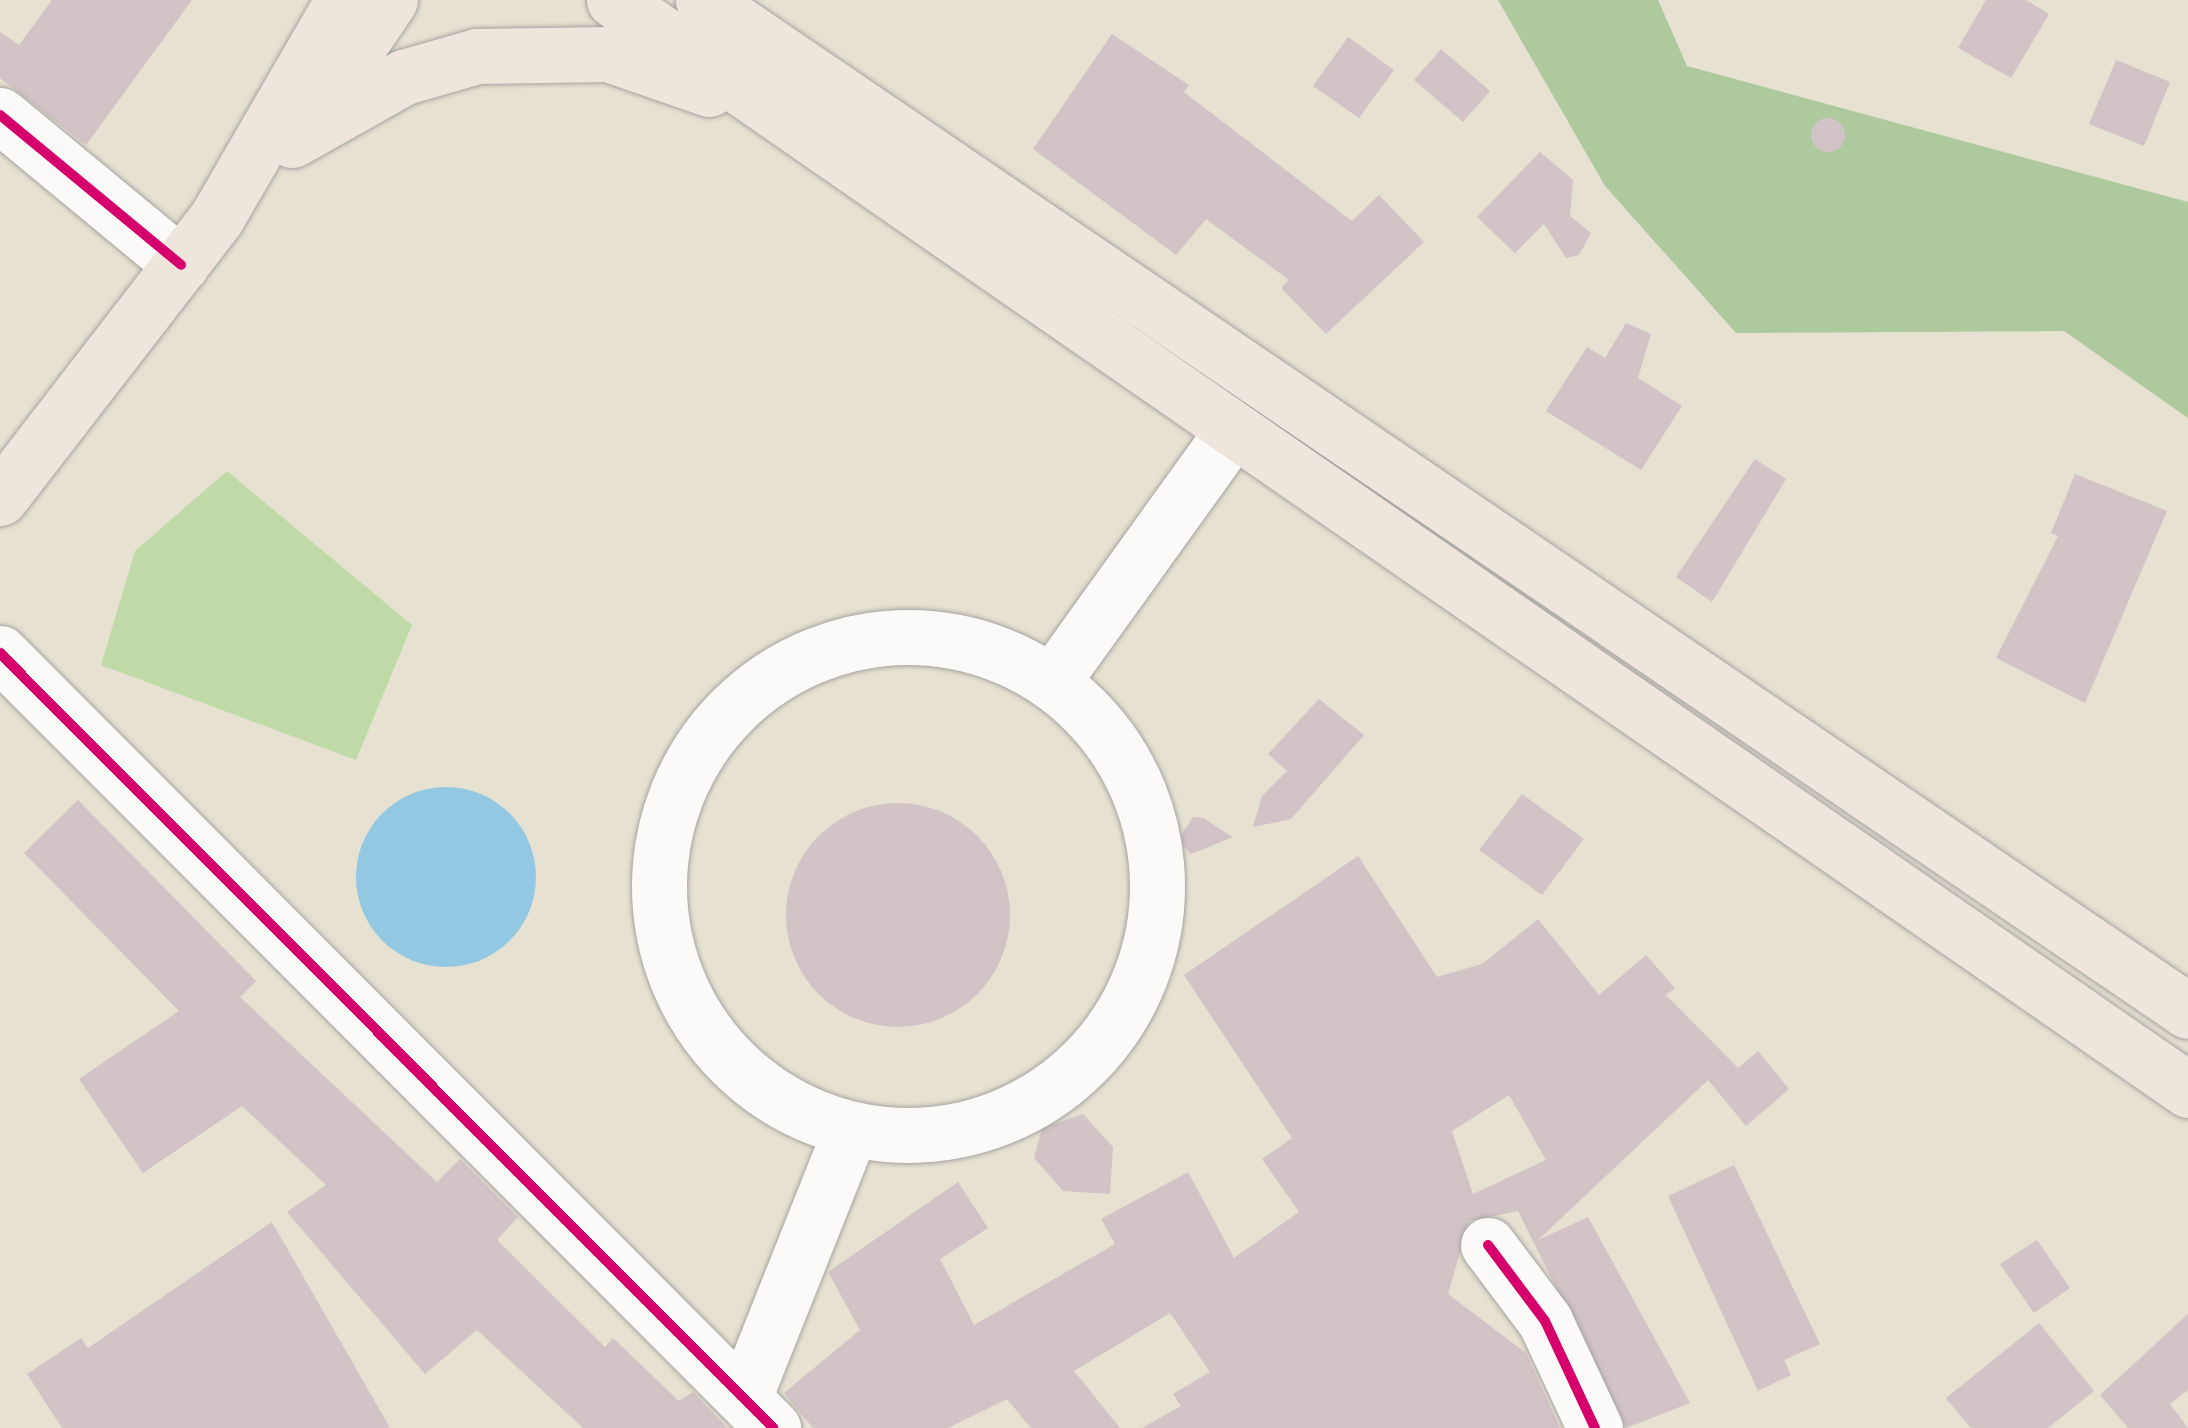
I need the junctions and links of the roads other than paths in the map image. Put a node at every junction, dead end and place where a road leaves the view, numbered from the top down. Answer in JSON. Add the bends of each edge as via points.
{"nodes":[{"id":1,"x":343,"y":0,"type":"edge"},
{"id":2,"x":390,"y":0,"type":"edge"},
{"id":3,"x":614,"y":0,"type":"edge"},
{"id":4,"x":703,"y":0,"type":"edge"},
{"id":5,"x":739,"y":0,"type":"edge"},
{"id":6,"x":814,"y":68,"type":"junction"},
{"id":7,"x":0,"y":115,"type":"edge"},
{"id":8,"x":784,"y":119,"type":"junction"},
{"id":9,"x":292,"y":140,"type":"junction"},
{"id":10,"x":217,"y":218,"type":"junction"},
{"id":11,"x":181,"y":266,"type":"junction"},
{"id":12,"x":1230,"y":433,"type":"junction"},
{"id":13,"x":0,"y":498,"type":"edge"},
{"id":14,"x":0,"y":653,"type":"edge"},
{"id":15,"x":1052,"y":682,"type":"junction"},
{"id":16,"x":2188,"y":1011,"type":"edge"},
{"id":17,"x":2188,"y":1090,"type":"edge"},
{"id":18,"x":851,"y":1129,"type":"junction"},
{"id":19,"x":1488,"y":1245,"type":"dead end"},
{"id":20,"x":759,"y":1412,"type":"edge"},
{"id":21,"x":1594,"y":1428,"type":"edge"}],
"edges":[{"from":1,"to":10,"type":"main road"},
{"from":2,"to":9,"type":"main road"},
{"from":3,"to":8,"type":"main road"},
{"from":4,"to":6,"type":"main road"},
{"from":5,"to":6,"type":"main road"},
{"from":6,"to":16,"type":"main road"},
{"from":7,"to":11,"type":"street"},
{"from":8,"to":9,"type":"main road","via":[[608,54],[543,51],[477,56],[404,77]]},
{"from":8,"to":12,"type":"main road"},
{"from":9,"to":10,"type":"main road"},
{"from":10,"to":11,"type":"main road"},
{"from":11,"to":13,"type":"main road"},
{"from":12,"to":15,"type":"street"},
{"from":12,"to":17,"type":"main road"},
{"from":14,"to":20,"type":"street"},
{"from":15,"to":18,"type":"street","via":[[1116,750],[1154,834],[1158,897],[1135,986],[1083,1064],[1033,1102],[975,1126],[913,1135]]},
{"from":15,"to":18,"type":"street","via":[[992,651],[926,637],[858,642],[810,658],[738,702],[694,755],[667,816],[657,883],[665,950],[690,1012],[732,1065],[787,1105]]},
{"from":18,"to":20,"type":"street"},
{"from":19,"to":21,"type":"street","via":[[1545,1321]]}]}
